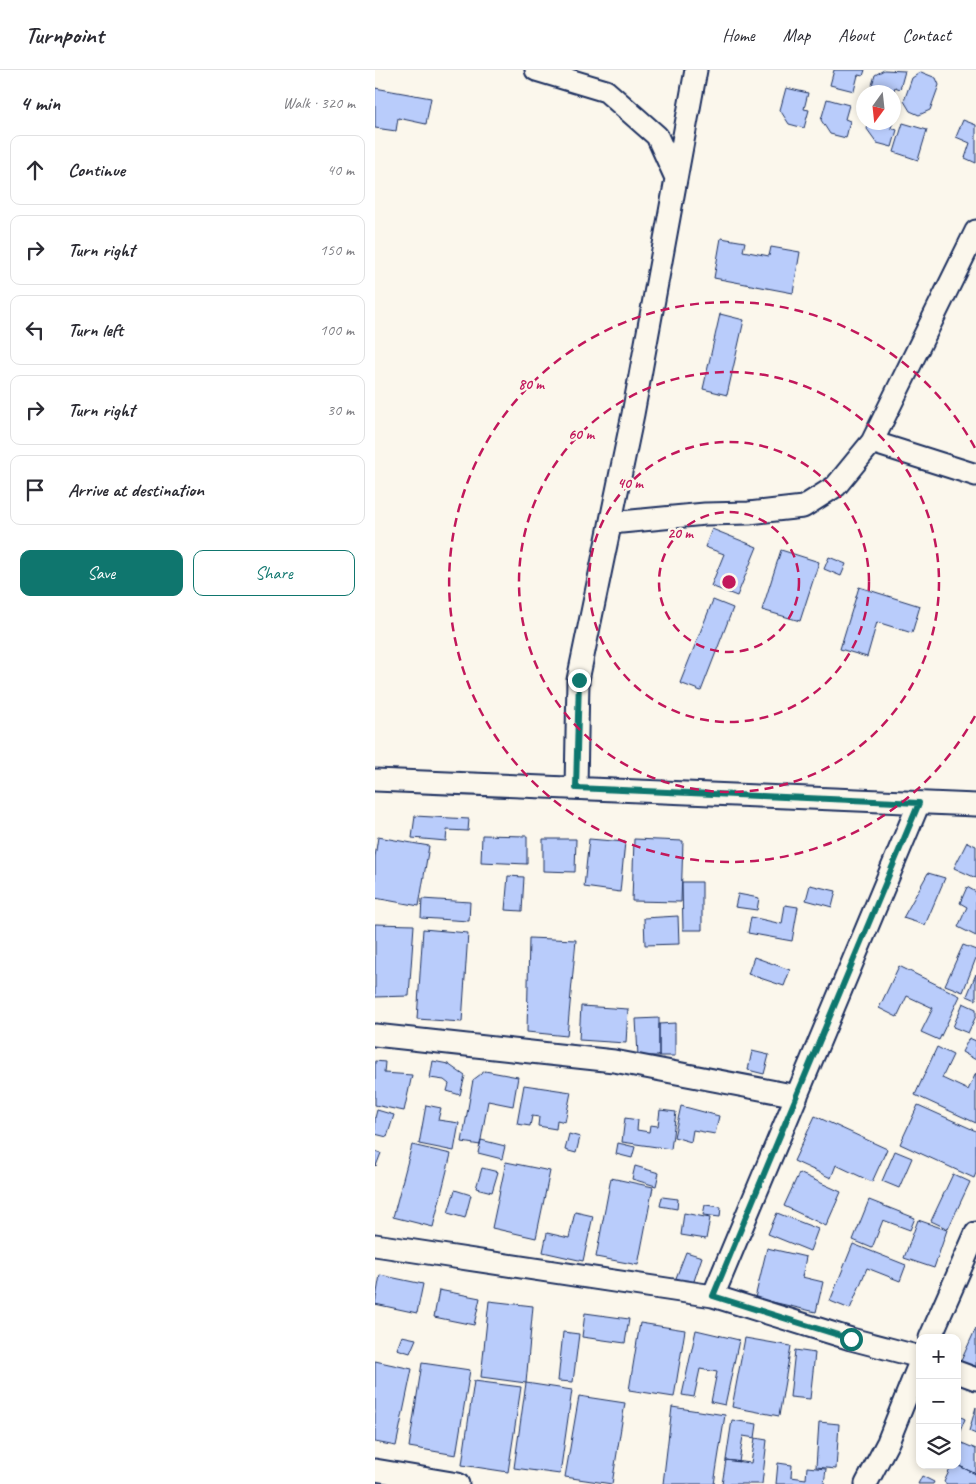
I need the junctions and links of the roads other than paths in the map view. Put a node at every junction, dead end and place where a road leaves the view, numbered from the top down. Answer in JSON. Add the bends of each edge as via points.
{"nodes":[{"id":1,"x":536,"y":70,"type":"edge"},
{"id":2,"x":696,"y":70,"type":"edge"},
{"id":3,"x":676,"y":178,"type":"junction"},
{"id":4,"x":976,"y":230,"type":"edge"},
{"id":5,"x":872,"y":442,"type":"junction"},
{"id":6,"x":976,"y":475,"type":"edge"},
{"id":7,"x":611,"y":523,"type":"junction"},
{"id":8,"x":375,"y":780,"type":"edge"},
{"id":9,"x":576,"y":788,"type":"junction"},
{"id":10,"x":919,"y":803,"type":"junction"},
{"id":11,"x":976,"y":805,"type":"edge"},
{"id":12,"x":375,"y":1035,"type":"edge"},
{"id":13,"x":797,"y":1096,"type":"junction"},
{"id":14,"x":976,"y":1233,"type":"edge"},
{"id":15,"x":375,"y":1245,"type":"edge"},
{"id":16,"x":713,"y":1296,"type":"junction"},
{"id":17,"x":932,"y":1334,"type":"edge"},
{"id":18,"x":916,"y":1356,"type":"edge"},
{"id":19,"x":916,"y":1372,"type":"edge"},
{"id":20,"x":961,"y":1373,"type":"edge"},
{"id":21,"x":976,"y":1379,"type":"edge"},
{"id":22,"x":375,"y":1470,"type":"edge"},
{"id":23,"x":458,"y":1484,"type":"edge"},
{"id":24,"x":866,"y":1484,"type":"edge"}],
"edges":[{"from":1,"to":3,"type":"street","via":[[606,91],[657,136]]},
{"from":2,"to":3,"type":"street"},
{"from":3,"to":7,"type":"street"},
{"from":4,"to":5,"type":"street"},
{"from":5,"to":6,"type":"street"},
{"from":5,"to":7,"type":"street","via":[[836,486],[803,507]]},
{"from":7,"to":9,"type":"street","via":[[579,680]]},
{"from":8,"to":9,"type":"street"},
{"from":9,"to":10,"type":"street"},
{"from":10,"to":11,"type":"street"},
{"from":10,"to":13,"type":"street"},
{"from":12,"to":13,"type":"street","via":[[614,1061]]},
{"from":13,"to":16,"type":"street"},
{"from":14,"to":17,"type":"street"},
{"from":15,"to":16,"type":"street"},
{"from":16,"to":18,"type":"street"},
{"from":19,"to":24,"type":"street","via":[[888,1442]]},
{"from":20,"to":21,"type":"street"},
{"from":22,"to":23,"type":"street"}]}
